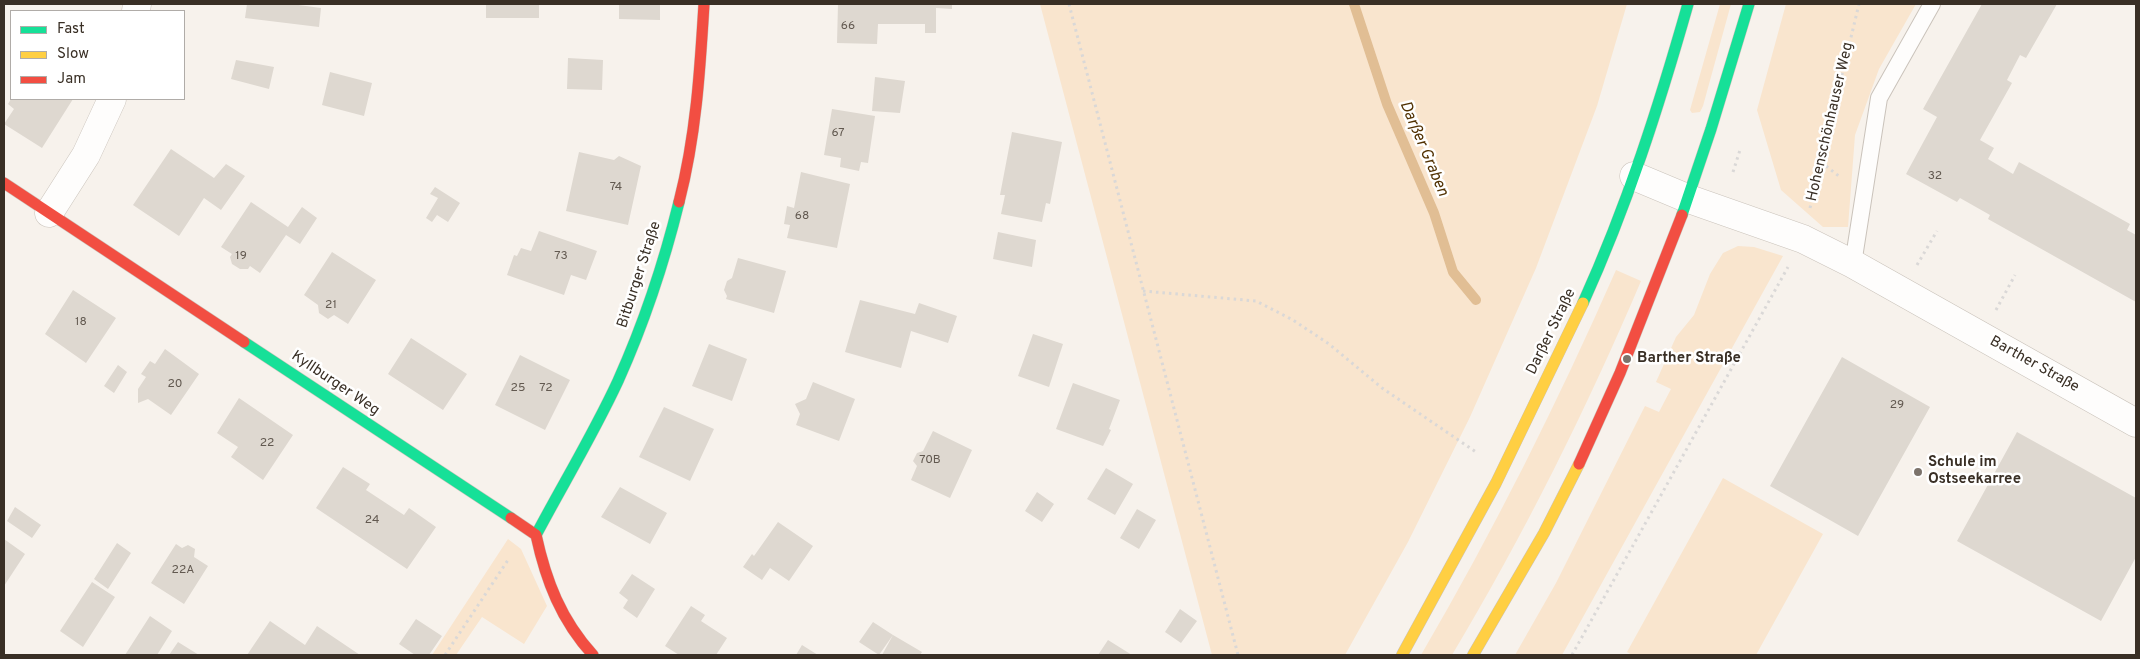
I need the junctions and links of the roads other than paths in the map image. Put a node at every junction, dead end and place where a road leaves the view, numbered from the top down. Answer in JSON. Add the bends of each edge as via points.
{"nodes":[{"id":1,"x":704,"y":4,"type":"edge"},
{"id":2,"x":1688,"y":4,"type":"edge"},
{"id":3,"x":1749,"y":4,"type":"edge"},
{"id":4,"x":1932,"y":4,"type":"edge"},
{"id":5,"x":112,"y":100,"type":"edge"},
{"id":6,"x":1634,"y":176,"type":"junction"},
{"id":7,"x":4,"y":183,"type":"edge"},
{"id":8,"x":1689,"y":199,"type":"junction"},
{"id":9,"x":49,"y":213,"type":"junction"},
{"id":10,"x":1854,"y":264,"type":"junction"},
{"id":11,"x":2136,"y":422,"type":"edge"},
{"id":12,"x":532,"y":533,"type":"junction"},
{"id":13,"x":593,"y":655,"type":"edge"},
{"id":14,"x":1402,"y":655,"type":"edge"},
{"id":15,"x":1473,"y":655,"type":"edge"}],
"edges":[{"from":1,"to":12,"type":"main road","name":"Bitburger Straße","via":[[699,93],[688,167],[668,246],[617,382]]},
{"from":2,"to":6,"type":"main road","name":"Darßer Straße"},
{"from":3,"to":8,"type":"main road"},
{"from":4,"to":10,"type":"lane","via":[[1878,98]]},
{"from":5,"to":9,"type":"street","via":[[86,155]]},
{"from":6,"to":8,"type":"street","name":"Barther Straße"},
{"from":6,"to":14,"type":"main road","name":"Darßer Straße","via":[[1582,306],[1502,470]]},
{"from":7,"to":9,"type":"main road","name":"Kyllburger Weg"},
{"from":8,"to":10,"type":"street","name":"Barther Straße","via":[[1803,239]]},
{"from":8,"to":15,"type":"main road","via":[[1627,359],[1566,492]]},
{"from":9,"to":12,"type":"main road","name":"Kyllburger Weg"},
{"from":10,"to":11,"type":"street","name":"Barther Straße"},
{"from":12,"to":13,"type":"main road","via":[[561,613]]}]}
